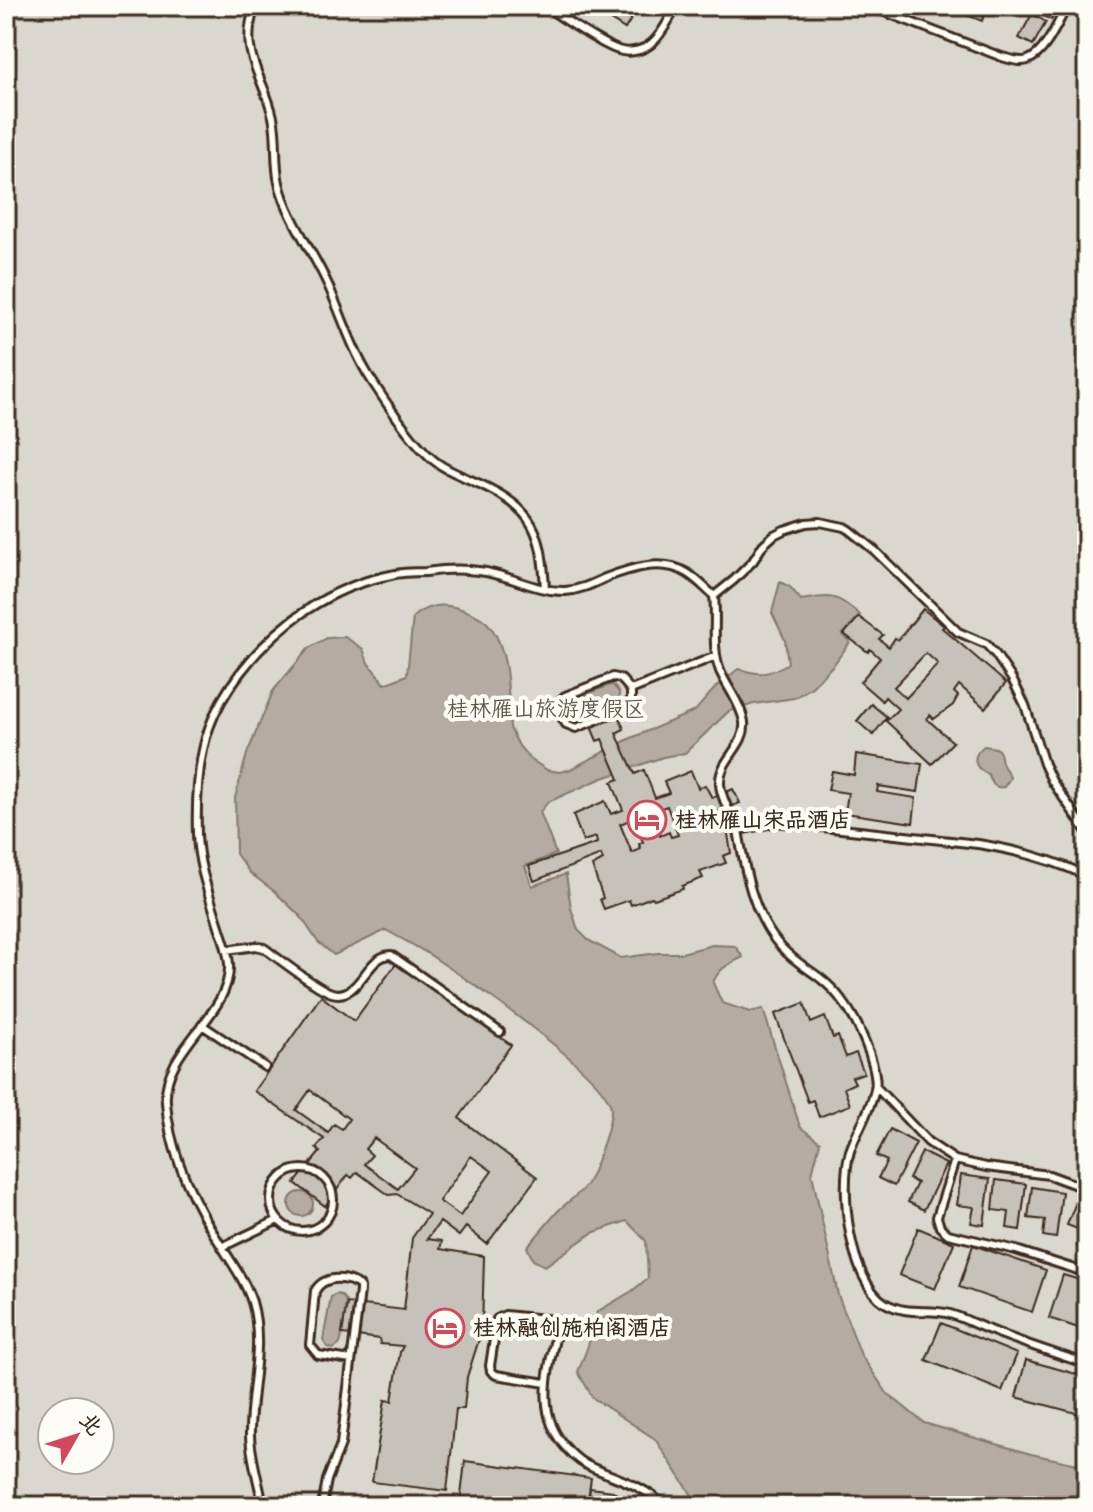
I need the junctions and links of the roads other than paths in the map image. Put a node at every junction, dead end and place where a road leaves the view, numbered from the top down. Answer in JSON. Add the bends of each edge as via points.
{"nodes":[{"id":1,"x":255,"y":6,"type":"edge"},
{"id":2,"x":544,"y":6,"type":"edge"},
{"id":3,"x":677,"y":6,"type":"edge"},
{"id":4,"x":869,"y":6,"type":"edge"},
{"id":5,"x":1067,"y":6,"type":"edge"},
{"id":6,"x":545,"y":589,"type":"junction"},
{"id":7,"x":714,"y":596,"type":"junction"},
{"id":8,"x":716,"y":656,"type":"junction"},
{"id":9,"x":631,"y":690,"type":"junction"},
{"id":10,"x":738,"y":830,"type":"junction"},
{"id":11,"x":1087,"y":832,"type":"edge"},
{"id":12,"x":1087,"y":876,"type":"edge"},
{"id":13,"x":226,"y":950,"type":"junction"},
{"id":14,"x":202,"y":1025,"type":"junction"},
{"id":15,"x":500,"y":1032,"type":"dead end"},
{"id":16,"x":265,"y":1067,"type":"dead end"},
{"id":17,"x":876,"y":1087,"type":"junction"},
{"id":18,"x":955,"y":1160,"type":"junction"},
{"id":19,"x":1087,"y":1189,"type":"edge"},
{"id":20,"x":278,"y":1220,"type":"junction"},
{"id":21,"x":222,"y":1247,"type":"junction"},
{"id":22,"x":1087,"y":1273,"type":"edge"},
{"id":23,"x":351,"y":1360,"type":"junction"},
{"id":24,"x":1087,"y":1364,"type":"edge"},
{"id":25,"x":546,"y":1383,"type":"junction"},
{"id":26,"x":263,"y":1506,"type":"edge"},
{"id":27,"x":322,"y":1506,"type":"edge"},
{"id":28,"x":665,"y":1506,"type":"edge"}],
"edges":[{"from":1,"to":6,"type":"lane","via":[[249,50],[273,115],[279,181],[352,345],[371,380],[434,461],[499,494],[528,518],[540,543]]},
{"from":2,"to":3,"type":"lane","via":[[625,51],[651,44]]},
{"from":4,"to":5,"type":"lane","via":[[1016,61],[1043,49]]},
{"from":6,"to":7,"type":"lane","via":[[581,589],[620,572],[659,565],[688,573]]},
{"from":6,"to":13,"type":"lane","via":[[462,570],[393,574],[331,594],[277,632],[251,658],[208,731],[197,799],[202,871]]},
{"from":7,"to":8,"type":"lane"},
{"from":7,"to":11,"type":"lane","via":[[784,530],[820,522],[849,530],[958,632],[986,644],[996,655],[1025,705],[1052,781]]},
{"from":8,"to":9,"type":"lane"},
{"from":8,"to":10,"type":"lane","via":[[744,718],[741,741],[720,773],[720,787]]},
{"from":9,"to":9,"type":"lane","via":[[613,677],[565,696],[559,708],[566,724],[576,728],[625,709]]},
{"from":10,"to":12,"type":"lane","via":[[777,822],[978,844],[1040,857]]},
{"from":10,"to":17,"type":"lane","via":[[744,865],[768,929],[853,1013],[870,1053]]},
{"from":13,"to":14,"type":"lane","via":[[226,987]]},
{"from":13,"to":15,"type":"lane","via":[[264,948],[327,991],[340,994],[380,957],[391,955]]},
{"from":14,"to":16,"type":"lane"},
{"from":14,"to":21,"type":"lane","via":[[174,1067],[166,1102],[181,1169]]},
{"from":17,"to":18,"type":"lane","via":[[928,1142]]},
{"from":17,"to":24,"type":"lane","via":[[844,1176],[854,1248],[868,1287],[893,1307],[950,1314]]},
{"from":18,"to":19,"type":"lane","via":[[1049,1175]]},
{"from":18,"to":22,"type":"lane","via":[[937,1217],[948,1234]]},
{"from":20,"to":20,"type":"lane","via":[[298,1231],[317,1228],[331,1214],[328,1182],[300,1169],[280,1178],[271,1196]]},
{"from":20,"to":21,"type":"lane"},
{"from":21,"to":26,"type":"lane","via":[[246,1288],[255,1318],[250,1439]]},
{"from":23,"to":23,"type":"lane","via":[[360,1286],[328,1279],[315,1291],[310,1345],[318,1355]]},
{"from":23,"to":27,"type":"lane","via":[[341,1444]]},
{"from":25,"to":25,"type":"lane","via":[[557,1323],[499,1316],[491,1371]]},
{"from":25,"to":28,"type":"lane","via":[[550,1421],[566,1448],[584,1464],[635,1484]]}]}
